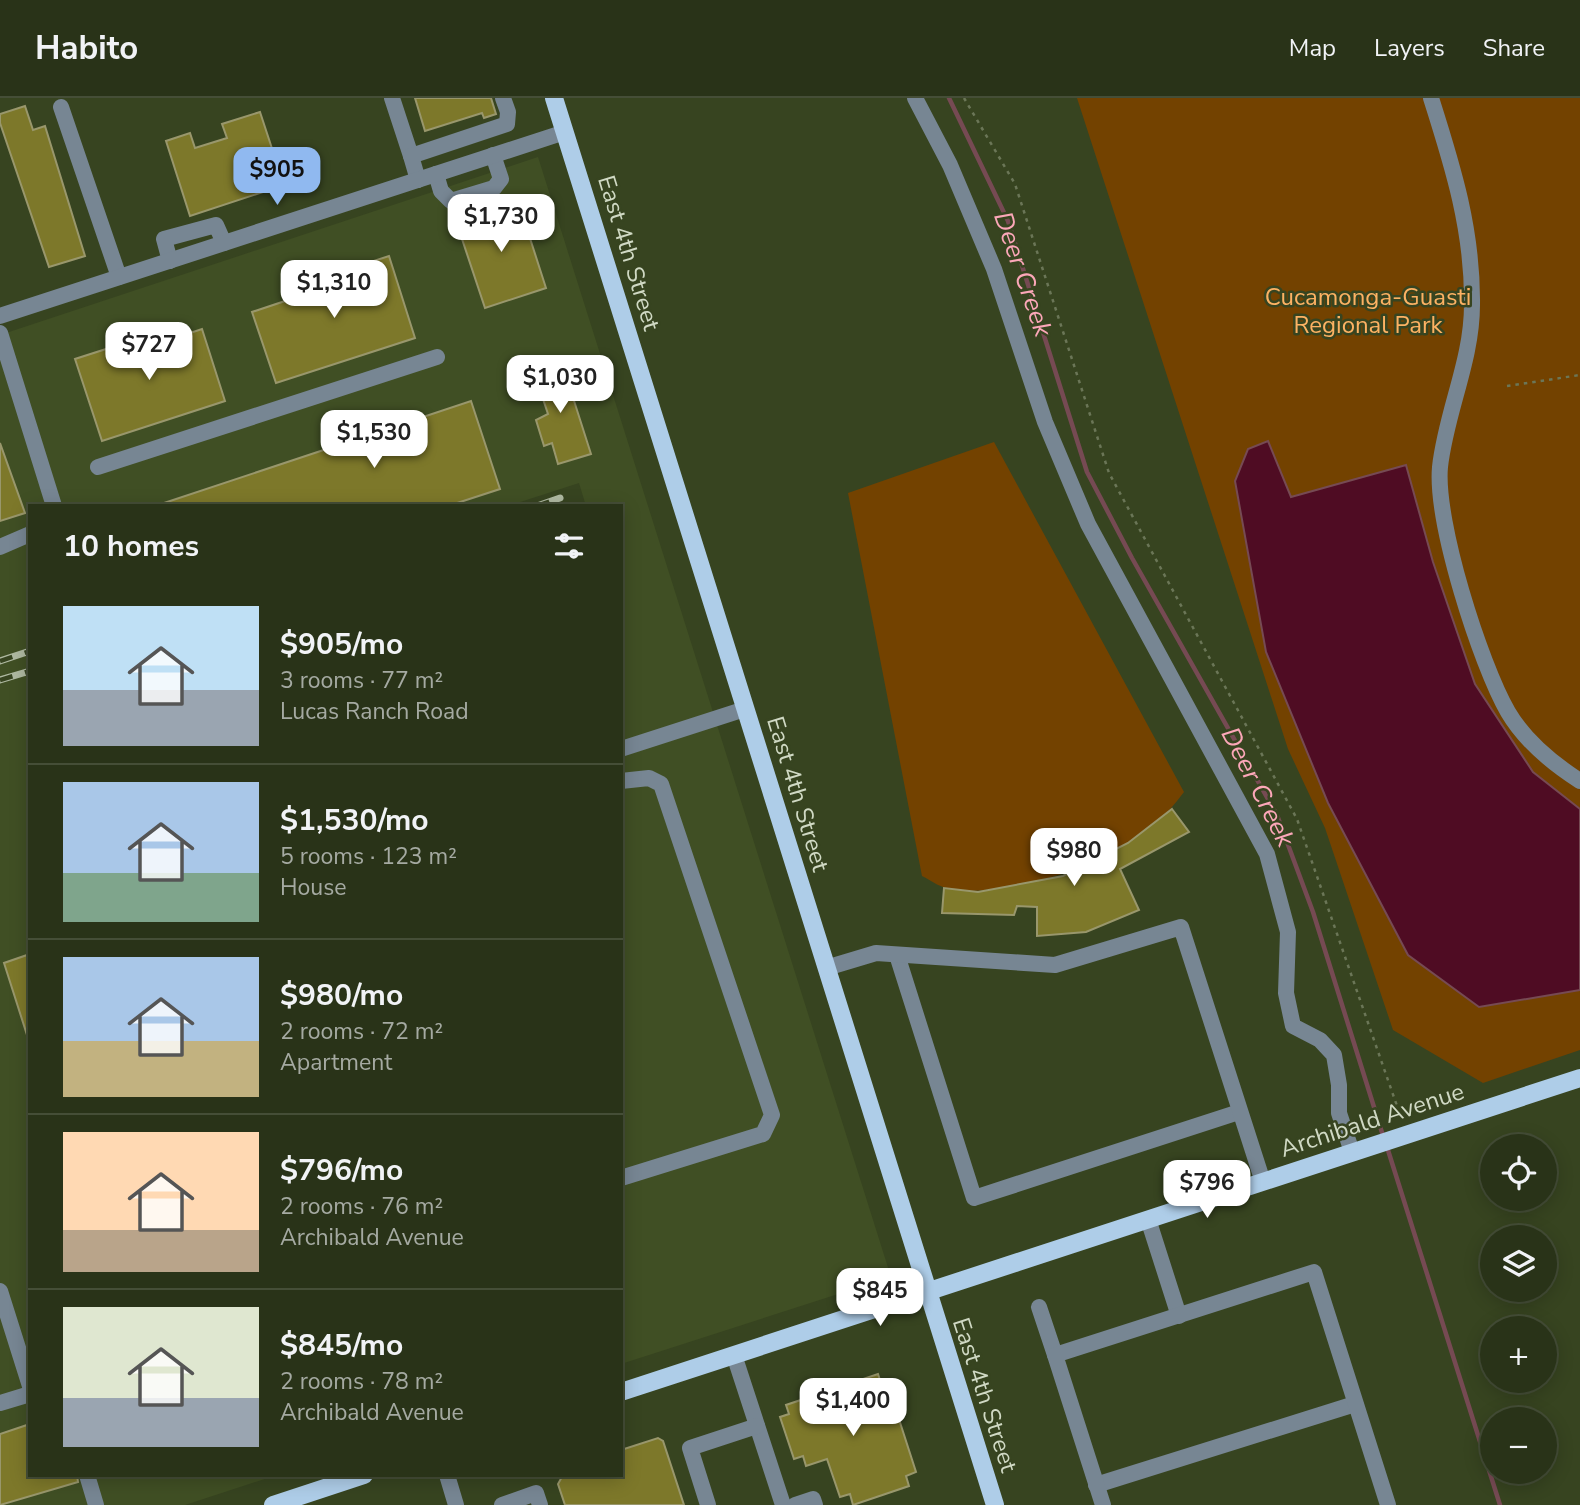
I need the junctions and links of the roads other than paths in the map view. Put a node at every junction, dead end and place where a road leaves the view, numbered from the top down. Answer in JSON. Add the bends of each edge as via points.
{"nodes":[{"id":1,"x":392,"y":98,"type":"edge"},
{"id":2,"x":503,"y":98,"type":"edge"},
{"id":3,"x":554,"y":98,"type":"edge"},
{"id":4,"x":915,"y":98,"type":"edge"},
{"id":5,"x":1431,"y":98,"type":"edge"},
{"id":6,"x":61,"y":107,"type":"dead end"},
{"id":7,"x":565,"y":132,"type":"junction"},
{"id":8,"x":493,"y":155,"type":"junction"},
{"id":9,"x":411,"y":156,"type":"junction"},
{"id":10,"x":436,"y":174,"type":"junction"},
{"id":11,"x":418,"y":180,"type":"junction"},
{"id":12,"x":224,"y":243,"type":"junction"},
{"id":13,"x":170,"y":261,"type":"junction"},
{"id":14,"x":119,"y":277,"type":"junction"},
{"id":15,"x":0,"y":316,"type":"edge"},
{"id":16,"x":0,"y":334,"type":"edge"},
{"id":17,"x":437,"y":356,"type":"dead end"},
{"id":18,"x":4,"y":360,"type":"edge"},
{"id":19,"x":98,"y":467,"type":"dead end"},
{"id":20,"x":53,"y":504,"type":"edge"},
{"id":21,"x":28,"y":535,"type":"edge"},
{"id":22,"x":0,"y":547,"type":"edge"},
{"id":23,"x":745,"y":709,"type":"junction"},
{"id":24,"x":623,"y":748,"type":"edge"},
{"id":25,"x":623,"y":780,"type":"edge"},
{"id":26,"x":1580,"y":781,"type":"edge"},
{"id":27,"x":897,"y":955,"type":"junction"},
{"id":28,"x":826,"y":968,"type":"junction"},
{"id":29,"x":1580,"y":1078,"type":"edge"},
{"id":30,"x":1239,"y":1112,"type":"junction"},
{"id":31,"x":1352,"y":1152,"type":"junction"},
{"id":32,"x":623,"y":1177,"type":"edge"},
{"id":33,"x":1263,"y":1182,"type":"junction"},
{"id":34,"x":1148,"y":1219,"type":"junction"},
{"id":35,"x":0,"y":1291,"type":"edge"},
{"id":36,"x":926,"y":1292,"type":"junction"},
{"id":37,"x":1039,"y":1307,"type":"dead end"},
{"id":38,"x":1179,"y":1316,"type":"junction"},
{"id":39,"x":734,"y":1355,"type":"junction"},
{"id":40,"x":1055,"y":1355,"type":"junction"},
{"id":41,"x":28,"y":1380,"type":"edge"},
{"id":42,"x":623,"y":1391,"type":"edge"},
{"id":43,"x":28,"y":1395,"type":"edge"},
{"id":44,"x":0,"y":1403,"type":"edge"},
{"id":45,"x":1355,"y":1404,"type":"junction"},
{"id":46,"x":757,"y":1426,"type":"junction"},
{"id":47,"x":88,"y":1477,"type":"edge"},
{"id":48,"x":358,"y":1477,"type":"edge"},
{"id":49,"x":448,"y":1477,"type":"edge"},
{"id":50,"x":1096,"y":1485,"type":"junction"},
{"id":51,"x":96,"y":1505,"type":"edge"},
{"id":52,"x":273,"y":1505,"type":"edge"},
{"id":53,"x":456,"y":1505,"type":"edge"},
{"id":54,"x":502,"y":1505,"type":"edge"},
{"id":55,"x":540,"y":1505,"type":"edge"},
{"id":56,"x":708,"y":1505,"type":"edge"},
{"id":57,"x":783,"y":1505,"type":"edge"},
{"id":58,"x":795,"y":1505,"type":"edge"},
{"id":59,"x":815,"y":1505,"type":"edge"},
{"id":60,"x":995,"y":1505,"type":"edge"},
{"id":61,"x":1103,"y":1505,"type":"edge"},
{"id":62,"x":1388,"y":1505,"type":"edge"}],
"edges":[{"from":1,"to":9,"type":"street"},
{"from":2,"to":9,"type":"street","via":[[507,124]]},
{"from":3,"to":7,"type":"main road","name":"East 4th Street"},
{"from":4,"to":31,"type":"street","via":[[950,165],[994,269],[1045,422],[1088,524],[1266,853],[1288,932],[1286,993],[1293,1026],[1320,1040],[1334,1055],[1339,1113]]},
{"from":5,"to":26,"type":"street","via":[[1459,184],[1471,254],[1467,353],[1440,469],[1449,540],[1508,713],[1528,740]]},
{"from":6,"to":14,"type":"street"},
{"from":7,"to":8,"type":"street"},
{"from":7,"to":23,"type":"main road","name":"East 4th Street"},
{"from":8,"to":10,"type":"street"},
{"from":8,"to":10,"type":"street","via":[[501,179],[494,188],[451,201],[441,191]]},
{"from":9,"to":11,"type":"street"},
{"from":10,"to":11,"type":"street"},
{"from":11,"to":12,"type":"street"},
{"from":12,"to":13,"type":"street"},
{"from":12,"to":13,"type":"street","via":[[216,225],[164,239]]},
{"from":13,"to":14,"type":"street"},
{"from":14,"to":15,"type":"street"},
{"from":16,"to":18,"type":"street"},
{"from":17,"to":19,"type":"street"},
{"from":18,"to":20,"type":"street","via":[[16,383]]},
{"from":21,"to":22,"type":"street"},
{"from":23,"to":24,"type":"street"},
{"from":23,"to":28,"type":"main road","name":"East 4th Street"},
{"from":25,"to":32,"type":"street","via":[[649,778],[661,784],[772,1115],[763,1134]]},
{"from":27,"to":28,"type":"street","via":[[876,953]]},
{"from":27,"to":30,"type":"street","via":[[1055,965],[1181,927]]},
{"from":27,"to":30,"type":"street","via":[[974,1198]]},
{"from":28,"to":36,"type":"main road","name":"East 4th Street"},
{"from":29,"to":31,"type":"main road","name":"Archibald Avenue"},
{"from":30,"to":33,"type":"street"},
{"from":31,"to":33,"type":"main road","name":"Archibald Avenue"},
{"from":33,"to":34,"type":"main road","name":"Archibald Avenue"},
{"from":34,"to":36,"type":"main road","name":"Archibald Avenue"},
{"from":34,"to":38,"type":"street"},
{"from":35,"to":41,"type":"street"},
{"from":36,"to":39,"type":"main road","name":"Archibald Avenue"},
{"from":36,"to":60,"type":"main road","name":"East 4th Street"},
{"from":37,"to":40,"type":"street"},
{"from":38,"to":40,"type":"street"},
{"from":38,"to":45,"type":"street","via":[[1314,1272]]},
{"from":39,"to":42,"type":"main road","name":"Archibald Avenue"},
{"from":39,"to":46,"type":"street"},
{"from":40,"to":50,"type":"street"},
{"from":43,"to":44,"type":"street"},
{"from":45,"to":50,"type":"street"},
{"from":45,"to":62,"type":"street"},
{"from":46,"to":56,"type":"street","via":[[690,1448]]},
{"from":46,"to":57,"type":"street"},
{"from":47,"to":51,"type":"street"},
{"from":48,"to":52,"type":"main road"},
{"from":49,"to":53,"type":"street"},
{"from":50,"to":61,"type":"street"},
{"from":54,"to":55,"type":"street","via":[[536,1493]]},
{"from":58,"to":59,"type":"street","via":[[813,1499]]}]}
